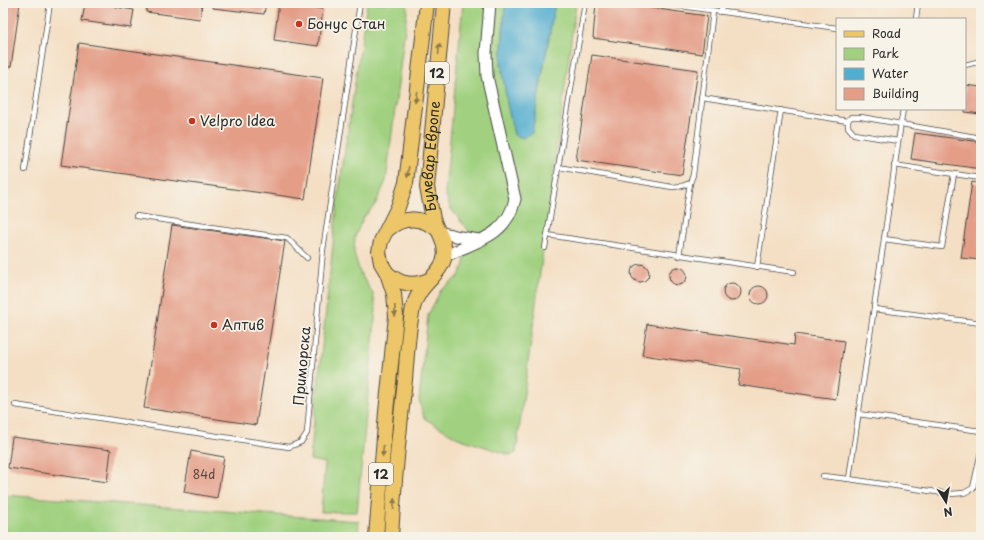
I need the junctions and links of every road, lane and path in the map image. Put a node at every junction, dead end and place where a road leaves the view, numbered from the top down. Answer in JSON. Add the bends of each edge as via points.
{"nodes":[{"id":1,"x":50,"y":3,"type":"edge"},
{"id":2,"x":360,"y":3,"type":"edge"},
{"id":3,"x":427,"y":3,"type":"edge"},
{"id":4,"x":444,"y":3,"type":"edge"},
{"id":5,"x":490,"y":3,"type":"edge"},
{"id":6,"x":585,"y":3,"type":"edge"},
{"id":7,"x":660,"y":3,"type":"edge"},
{"id":8,"x":722,"y":3,"type":"edge"},
{"id":9,"x":918,"y":3,"type":"edge"},
{"id":10,"x":713,"y":11,"type":"junction"},
{"id":11,"x":721,"y":12,"type":"junction"},
{"id":12,"x":916,"y":18,"type":"edge"},
{"id":13,"x":836,"y":28,"type":"edge"},
{"id":14,"x":981,"y":61,"type":"edge"},
{"id":15,"x":966,"y":65,"type":"edge"},
{"id":16,"x":702,"y":98,"type":"junction"},
{"id":17,"x":782,"y":110,"type":"junction"},
{"id":18,"x":903,"y":110,"type":"edge"},
{"id":19,"x":848,"y":121,"type":"junction"},
{"id":20,"x":901,"y":124,"type":"junction"},
{"id":21,"x":981,"y":138,"type":"edge"},
{"id":22,"x":898,"y":141,"type":"junction"},
{"id":23,"x":894,"y":166,"type":"junction"},
{"id":24,"x":558,"y":167,"type":"junction"},
{"id":25,"x":25,"y":170,"type":"dead end"},
{"id":26,"x":954,"y":174,"type":"junction"},
{"id":27,"x":981,"y":178,"type":"edge"},
{"id":28,"x":690,"y":183,"type":"junction"},
{"id":29,"x":136,"y":216,"type":"dead end"},
{"id":30,"x":438,"y":230,"type":"junction"},
{"id":31,"x":386,"y":231,"type":"junction"},
{"id":32,"x":547,"y":235,"type":"junction"},
{"id":33,"x":884,"y":239,"type":"junction"},
{"id":34,"x":480,"y":240,"type":"junction"},
{"id":35,"x":545,"y":248,"type":"dead end"},
{"id":36,"x":446,"y":256,"type":"junction"},
{"id":37,"x":679,"y":256,"type":"junction"},
{"id":38,"x":307,"y":258,"type":"dead end"},
{"id":39,"x":757,"y":267,"type":"junction"},
{"id":40,"x":794,"y":272,"type":"dead end"},
{"id":41,"x":387,"y":273,"type":"junction"},
{"id":42,"x":431,"y":279,"type":"junction"},
{"id":43,"x":874,"y":310,"type":"junction"},
{"id":44,"x":981,"y":323,"type":"edge"},
{"id":45,"x":15,"y":405,"type":"dead end"},
{"id":46,"x":858,"y":414,"type":"junction"},
{"id":47,"x":981,"y":431,"type":"edge"},
{"id":48,"x":981,"y":452,"type":"edge"},
{"id":49,"x":823,"y":476,"type":"dead end"},
{"id":50,"x":849,"y":479,"type":"junction"},
{"id":51,"x":376,"y":537,"type":"edge"},
{"id":52,"x":391,"y":537,"type":"edge"}],
"edges":[{"from":1,"to":25,"type":"lane"},
{"from":2,"to":45,"type":"lane","name":"Приморска","via":[[323,250],[307,433],[301,442],[289,448]]},
{"from":3,"to":31,"type":"main road","name":"Булевар Европе","number":"12","one_way":true,"via":[[406,183],[398,208]]},
{"from":30,"to":4,"type":"main road","name":"Булевар Европе","number":"12","one_way":true,"via":[[432,215],[427,187]]},
{"from":5,"to":34,"type":"street","via":[[487,76],[515,199],[506,223],[497,232]]},
{"from":6,"to":24,"type":"lane"},
{"from":7,"to":10,"type":"lane"},
{"from":8,"to":11,"type":"lane"},
{"from":9,"to":12,"type":"lane"},
{"from":10,"to":11,"type":"lane"},
{"from":10,"to":16,"type":"lane"},
{"from":11,"to":13,"type":"lane"},
{"from":14,"to":15,"type":"lane"},
{"from":16,"to":17,"type":"lane"},
{"from":16,"to":28,"type":"lane"},
{"from":17,"to":19,"type":"lane"},
{"from":17,"to":39,"type":"lane"},
{"from":18,"to":20,"type":"lane"},
{"from":19,"to":20,"type":"lane","via":[[851,117],[861,117]]},
{"from":19,"to":22,"type":"lane","via":[[848,127],[854,134]]},
{"from":20,"to":21,"type":"lane"},
{"from":20,"to":22,"type":"lane"},
{"from":22,"to":23,"type":"lane"},
{"from":23,"to":26,"type":"lane"},
{"from":23,"to":33,"type":"lane"},
{"from":24,"to":28,"type":"lane","via":[[672,186]]},
{"from":24,"to":32,"type":"lane"},
{"from":26,"to":27,"type":"lane"},
{"from":26,"to":33,"type":"lane","via":[[942,247]]},
{"from":28,"to":37,"type":"lane"},
{"from":29,"to":38,"type":"lane","via":[[287,238]]},
{"from":30,"to":31,"type":"main road","name":"Булевар Европе","via":[[428,222],[411,219],[394,223]]},
{"from":30,"to":34,"type":"street"},
{"from":30,"to":36,"type":"main road","name":"Булевар Европе","number":"12"},
{"from":31,"to":41,"type":"main road","name":"Булевар Европе","number":"12","via":[[379,252],[381,263]]},
{"from":32,"to":35,"type":"lane"},
{"from":32,"to":37,"type":"lane"},
{"from":33,"to":43,"type":"lane"},
{"from":34,"to":36,"type":"street"},
{"from":36,"to":42,"type":"main road","number":"12","via":[[439,271]]},
{"from":37,"to":39,"type":"lane"},
{"from":39,"to":40,"type":"lane"},
{"from":41,"to":42,"type":"main road","via":[[399,281],[412,284]]},
{"from":41,"to":51,"type":"main road","name":"Булевар Европе","number":"12","one_way":true,"via":[[394,294],[396,316]]},
{"from":52,"to":42,"type":"main road","number":"12","one_way":true,"via":[[411,319],[417,297]]},
{"from":43,"to":44,"type":"lane"},
{"from":43,"to":46,"type":"lane"},
{"from":46,"to":47,"type":"lane"},
{"from":46,"to":50,"type":"lane"},
{"from":48,"to":50,"type":"lane","via":[[973,488],[964,493],[950,494]]},
{"from":49,"to":50,"type":"lane"}]}
